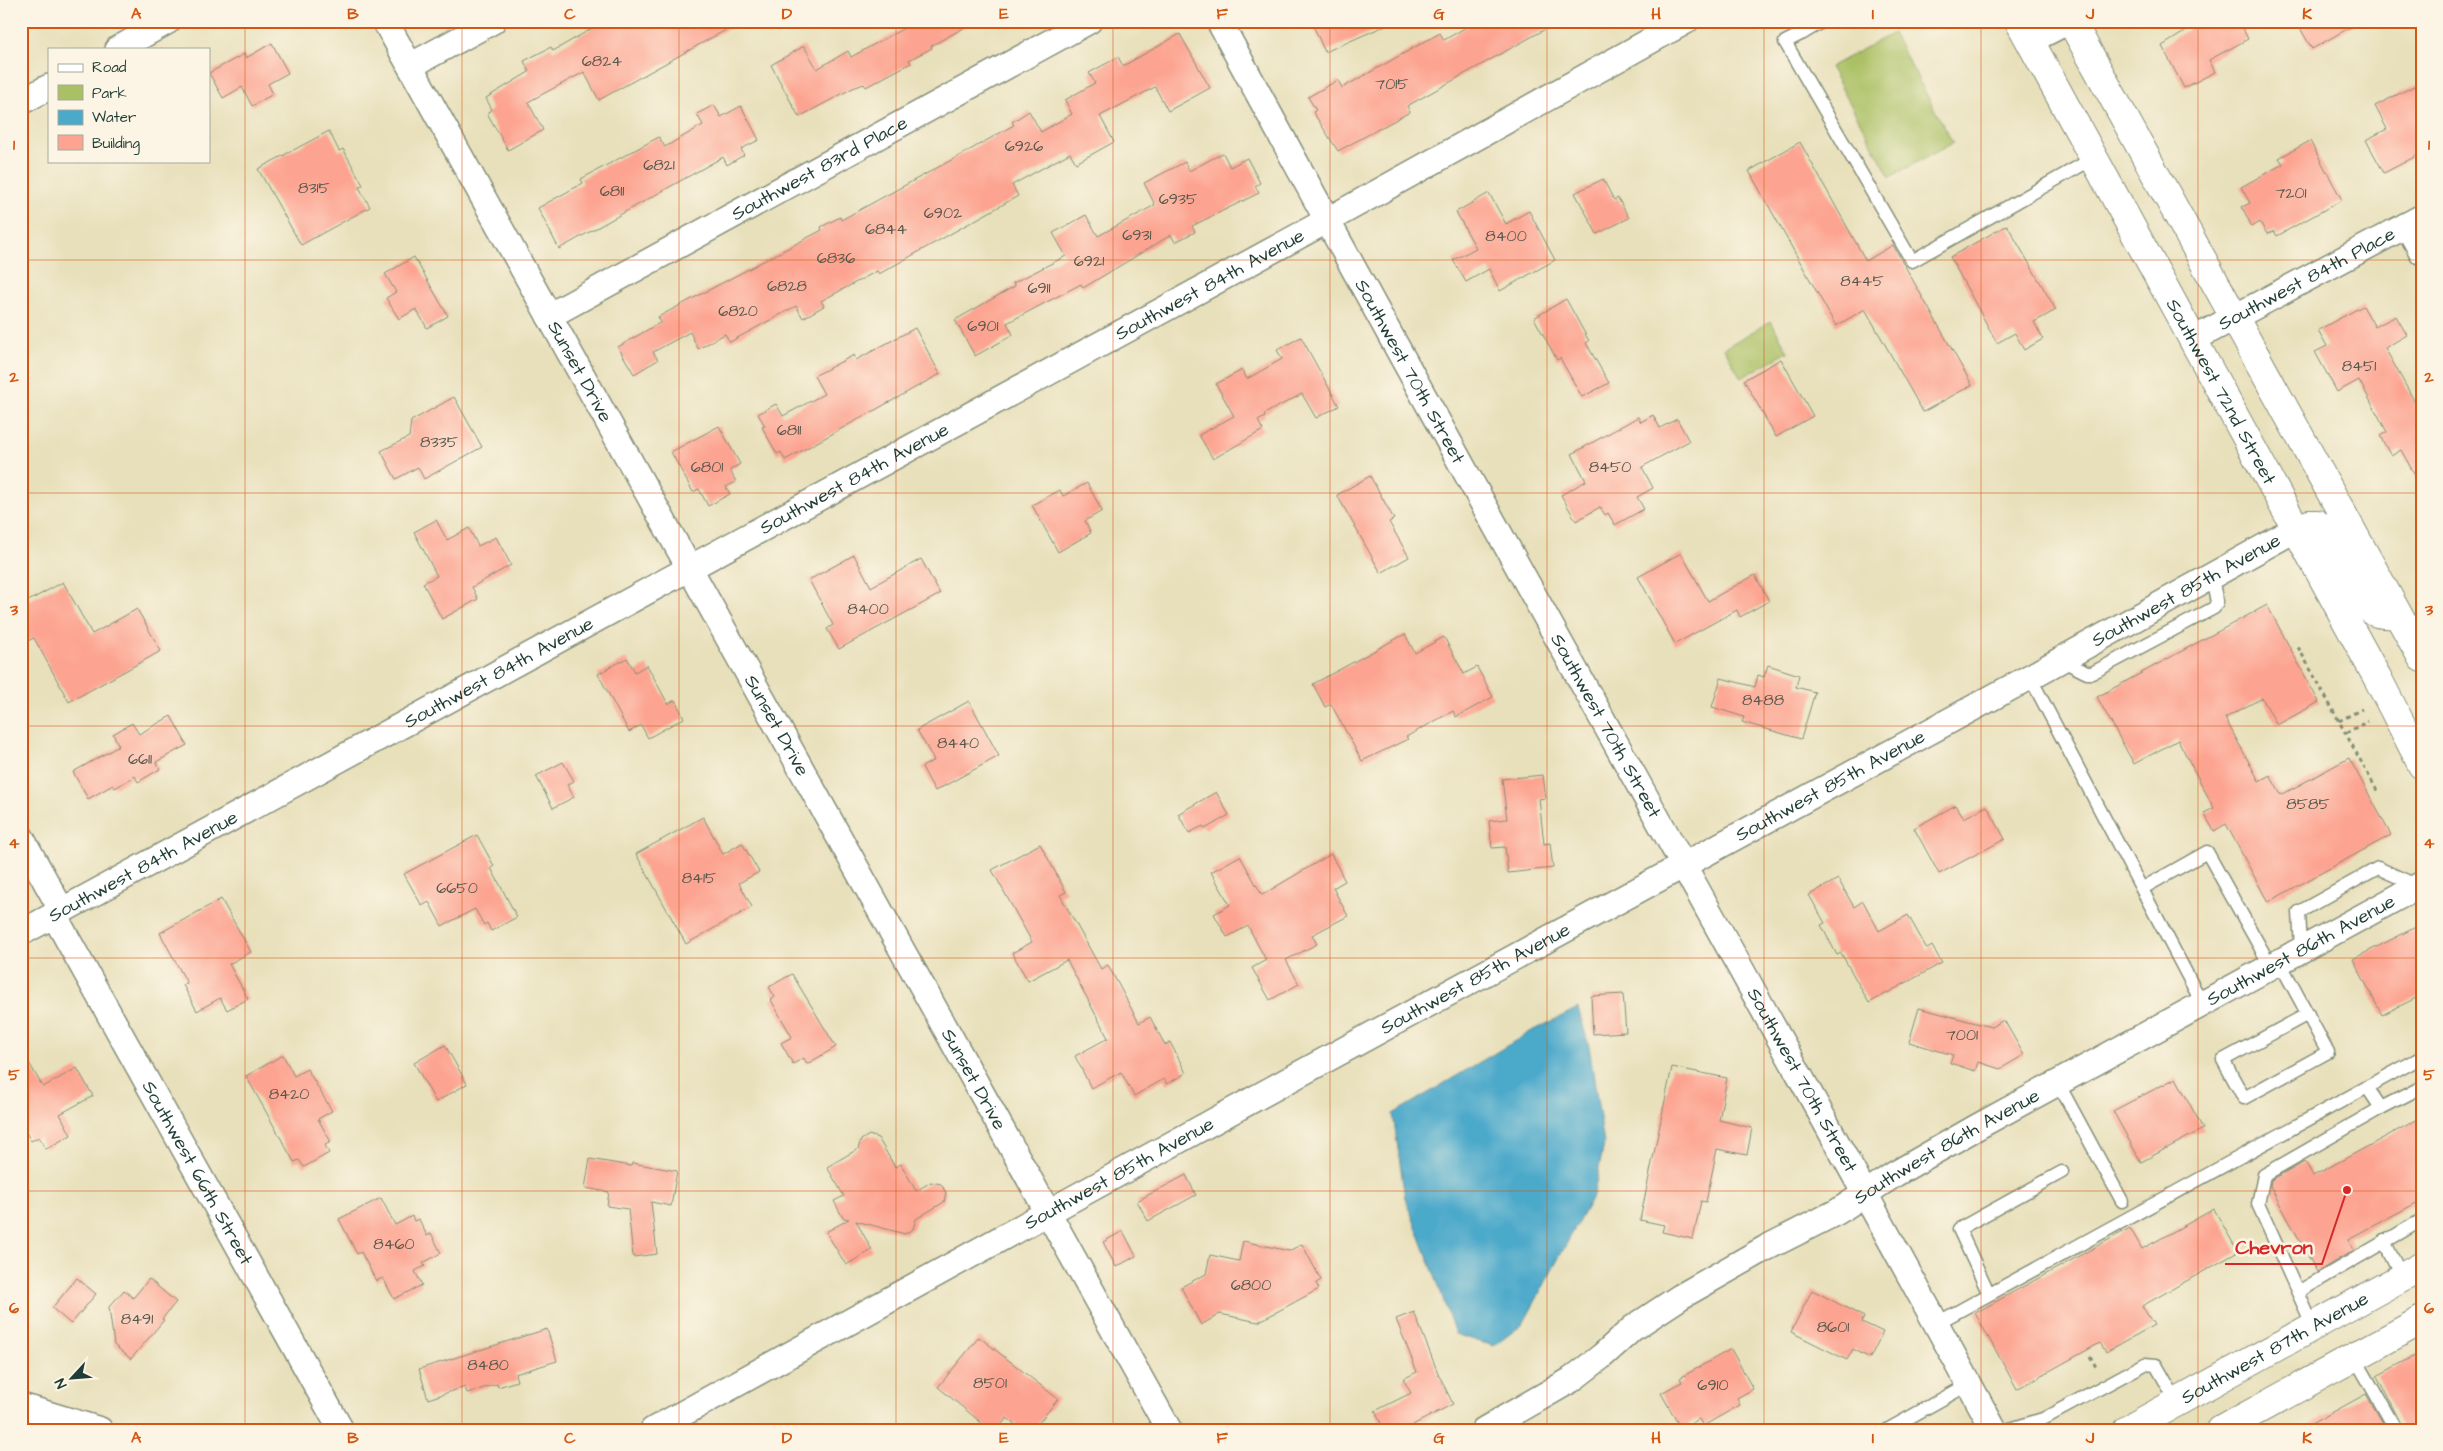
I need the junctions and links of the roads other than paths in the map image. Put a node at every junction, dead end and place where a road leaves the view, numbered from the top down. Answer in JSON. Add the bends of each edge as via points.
{"nodes":[{"id":1,"x":168,"y":21,"type":"edge"},
{"id":2,"x":385,"y":21,"type":"edge"},
{"id":3,"x":493,"y":21,"type":"edge"},
{"id":4,"x":1089,"y":21,"type":"edge"},
{"id":5,"x":1219,"y":21,"type":"edge"},
{"id":6,"x":1686,"y":21,"type":"edge"},
{"id":7,"x":1796,"y":21,"type":"edge"},
{"id":8,"x":1823,"y":21,"type":"edge"},
{"id":9,"x":2070,"y":21,"type":"edge"},
{"id":10,"x":2024,"y":31,"type":"edge"},
{"id":11,"x":1803,"y":33,"type":"junction"},
{"id":12,"x":120,"y":48,"type":"edge"},
{"id":13,"x":410,"y":66,"type":"junction"},
{"id":14,"x":48,"y":88,"type":"edge"},
{"id":15,"x":21,"y":102,"type":"edge"},
{"id":16,"x":2094,"y":158,"type":"junction"},
{"id":17,"x":1326,"y":221,"type":"junction"},
{"id":18,"x":2414,"y":221,"type":"edge"},
{"id":19,"x":2422,"y":252,"type":"edge"},
{"id":20,"x":549,"y":316,"type":"junction"},
{"id":21,"x":2232,"y":318,"type":"junction"},
{"id":22,"x":2192,"y":340,"type":"junction"},
{"id":23,"x":2296,"y":529,"type":"junction"},
{"id":24,"x":690,"y":568,"type":"junction"},
{"id":25,"x":2397,"y":614,"type":"junction"},
{"id":26,"x":2422,"y":658,"type":"edge"},
{"id":27,"x":2030,"y":677,"type":"junction"},
{"id":28,"x":2422,"y":765,"type":"edge"},
{"id":29,"x":21,"y":837,"type":"edge"},
{"id":30,"x":1683,"y":865,"type":"junction"},
{"id":31,"x":2420,"y":885,"type":"edge"},
{"id":32,"x":2143,"y":888,"type":"junction"},
{"id":33,"x":58,"y":913,"type":"junction"},
{"id":34,"x":21,"y":933,"type":"edge"},
{"id":35,"x":2301,"y":949,"type":"junction"},
{"id":36,"x":2274,"y":963,"type":"junction"},
{"id":37,"x":2202,"y":1003,"type":"junction"},
{"id":38,"x":2308,"y":1014,"type":"junction"},
{"id":39,"x":2422,"y":1057,"type":"edge"},
{"id":40,"x":2058,"y":1083,"type":"junction"},
{"id":41,"x":2367,"y":1087,"type":"junction"},
{"id":42,"x":2422,"y":1087,"type":"edge"},
{"id":43,"x":2382,"y":1108,"type":"junction"},
{"id":44,"x":2062,"y":1172,"type":"dead end"},
{"id":45,"x":1866,"y":1193,"type":"junction"},
{"id":46,"x":2122,"y":1201,"type":"dead end"},
{"id":47,"x":1049,"y":1213,"type":"junction"},
{"id":48,"x":2422,"y":1220,"type":"edge"},
{"id":49,"x":2384,"y":1241,"type":"junction"},
{"id":50,"x":2412,"y":1272,"type":"edge"},
{"id":51,"x":2298,"y":1292,"type":"junction"},
{"id":52,"x":1989,"y":1294,"type":"junction"},
{"id":53,"x":2422,"y":1320,"type":"edge"},
{"id":54,"x":1937,"y":1323,"type":"junction"},
{"id":55,"x":2313,"y":1326,"type":"junction"},
{"id":56,"x":2354,"y":1356,"type":"junction"},
{"id":57,"x":1969,"y":1384,"type":"junction"},
{"id":58,"x":2177,"y":1402,"type":"junction"},
{"id":59,"x":21,"y":1406,"type":"edge"},
{"id":60,"x":100,"y":1430,"type":"edge"},
{"id":61,"x":341,"y":1430,"type":"edge"},
{"id":62,"x":653,"y":1430,"type":"edge"},
{"id":63,"x":1169,"y":1430,"type":"edge"},
{"id":64,"x":1484,"y":1430,"type":"edge"},
{"id":65,"x":1887,"y":1430,"type":"edge"},
{"id":66,"x":1994,"y":1430,"type":"edge"},
{"id":67,"x":2007,"y":1430,"type":"edge"},
{"id":68,"x":2127,"y":1430,"type":"edge"},
{"id":69,"x":2221,"y":1430,"type":"edge"},
{"id":70,"x":2396,"y":1430,"type":"edge"}],
"edges":[{"from":1,"to":12,"type":"street"},
{"from":2,"to":13,"type":"street","name":"Sunset Drive"},
{"from":3,"to":13,"type":"street"},
{"from":4,"to":20,"type":"street","name":"Southwest 83rd Place"},
{"from":5,"to":17,"type":"street","name":"Southwest 70th Street"},
{"from":6,"to":17,"type":"street","name":"Southwest 84th Avenue"},
{"from":7,"to":11,"type":"lane"},
{"from":8,"to":11,"type":"lane"},
{"from":9,"to":10,"type":"street"},
{"from":9,"to":21,"type":"main road"},
{"from":10,"to":16,"type":"main road","name":"Southwest 72nd Street"},
{"from":11,"to":16,"type":"lane","via":[[1785,42],[1912,261]]},
{"from":13,"to":20,"type":"street","name":"Sunset Drive"},
{"from":14,"to":15,"type":"street"},
{"from":16,"to":22,"type":"main road","name":"Southwest 72nd Street"},
{"from":17,"to":24,"type":"street","name":"Southwest 84th Avenue"},
{"from":17,"to":30,"type":"street","name":"Southwest 70th Street"},
{"from":18,"to":19,"type":"street"},
{"from":18,"to":21,"type":"street","name":"Southwest 84th Place"},
{"from":20,"to":24,"type":"street","name":"Sunset Drive"},
{"from":21,"to":22,"type":"street","name":"Southwest 84th Place"},
{"from":21,"to":25,"type":"main road"},
{"from":22,"to":23,"type":"main road","name":"Southwest 72nd Street"},
{"from":23,"to":25,"type":"main road","via":[[2317,524],[2325,531],[2371,611],[2378,616]]},
{"from":23,"to":27,"type":"street","name":"Southwest 85th Avenue"},
{"from":23,"to":28,"type":"main road","name":"Southwest 72nd Street"},
{"from":24,"to":33,"type":"street","name":"Southwest 84th Avenue"},
{"from":24,"to":47,"type":"street","name":"Sunset Drive"},
{"from":25,"to":26,"type":"main road"},
{"from":27,"to":30,"type":"street","name":"Southwest 85th Avenue"},
{"from":27,"to":32,"type":"lane"},
{"from":29,"to":33,"type":"street","name":"Southwest 66th Street"},
{"from":30,"to":45,"type":"street","name":"Southwest 70th Street"},
{"from":30,"to":47,"type":"street","name":"Southwest 85th Avenue"},
{"from":31,"to":35,"type":"street","name":"Southwest 86th Avenue"},
{"from":31,"to":35,"type":"lane","via":[[2378,868],[2298,912]]},
{"from":32,"to":36,"type":"lane","via":[[2207,852]]},
{"from":32,"to":37,"type":"lane"},
{"from":33,"to":34,"type":"street","name":"Southwest 84th Avenue"},
{"from":33,"to":61,"type":"street","name":"Southwest 66th Street"},
{"from":35,"to":36,"type":"street","name":"Southwest 86th Avenue"},
{"from":36,"to":37,"type":"street","name":"Southwest 86th Avenue"},
{"from":36,"to":38,"type":"lane"},
{"from":37,"to":40,"type":"street","name":"Southwest 86th Avenue"},
{"from":38,"to":38,"type":"lane","via":[[2328,1052],[2244,1098],[2224,1060]]},
{"from":39,"to":41,"type":"lane"},
{"from":40,"to":45,"type":"street","name":"Southwest 86th Avenue"},
{"from":40,"to":46,"type":"lane"},
{"from":41,"to":43,"type":"lane"},
{"from":41,"to":52,"type":"lane"},
{"from":42,"to":43,"type":"lane"},
{"from":43,"to":51,"type":"lane","via":[[2264,1175],[2258,1204]]},
{"from":44,"to":52,"type":"lane","via":[[1959,1229]]},
{"from":45,"to":54,"type":"street","name":"Southwest 70th Street"},
{"from":45,"to":64,"type":"street","name":"Southwest 86th Avenue","via":[[1664,1307],[1571,1380]]},
{"from":47,"to":62,"type":"street","name":"Southwest 85th Avenue"},
{"from":47,"to":63,"type":"street","name":"Sunset Drive"},
{"from":48,"to":49,"type":"lane"},
{"from":49,"to":50,"type":"lane"},
{"from":49,"to":51,"type":"lane"},
{"from":50,"to":55,"type":"main road","name":"Southwest 87th Avenue"},
{"from":51,"to":55,"type":"lane"},
{"from":52,"to":54,"type":"lane"},
{"from":53,"to":56,"type":"main road"},
{"from":54,"to":57,"type":"street","name":"Southwest 70th Street"},
{"from":55,"to":58,"type":"main road","name":"Southwest 87th Avenue"},
{"from":56,"to":69,"type":"main road"},
{"from":56,"to":70,"type":"lane"},
{"from":57,"to":65,"type":"lane"},
{"from":57,"to":66,"type":"street","name":"Southwest 70th Street"},
{"from":58,"to":67,"type":"lane","via":[[2156,1365],[2145,1364],[2043,1419]]},
{"from":58,"to":68,"type":"main road","name":"Southwest 87th Avenue"},
{"from":59,"to":60,"type":"street"}]}
